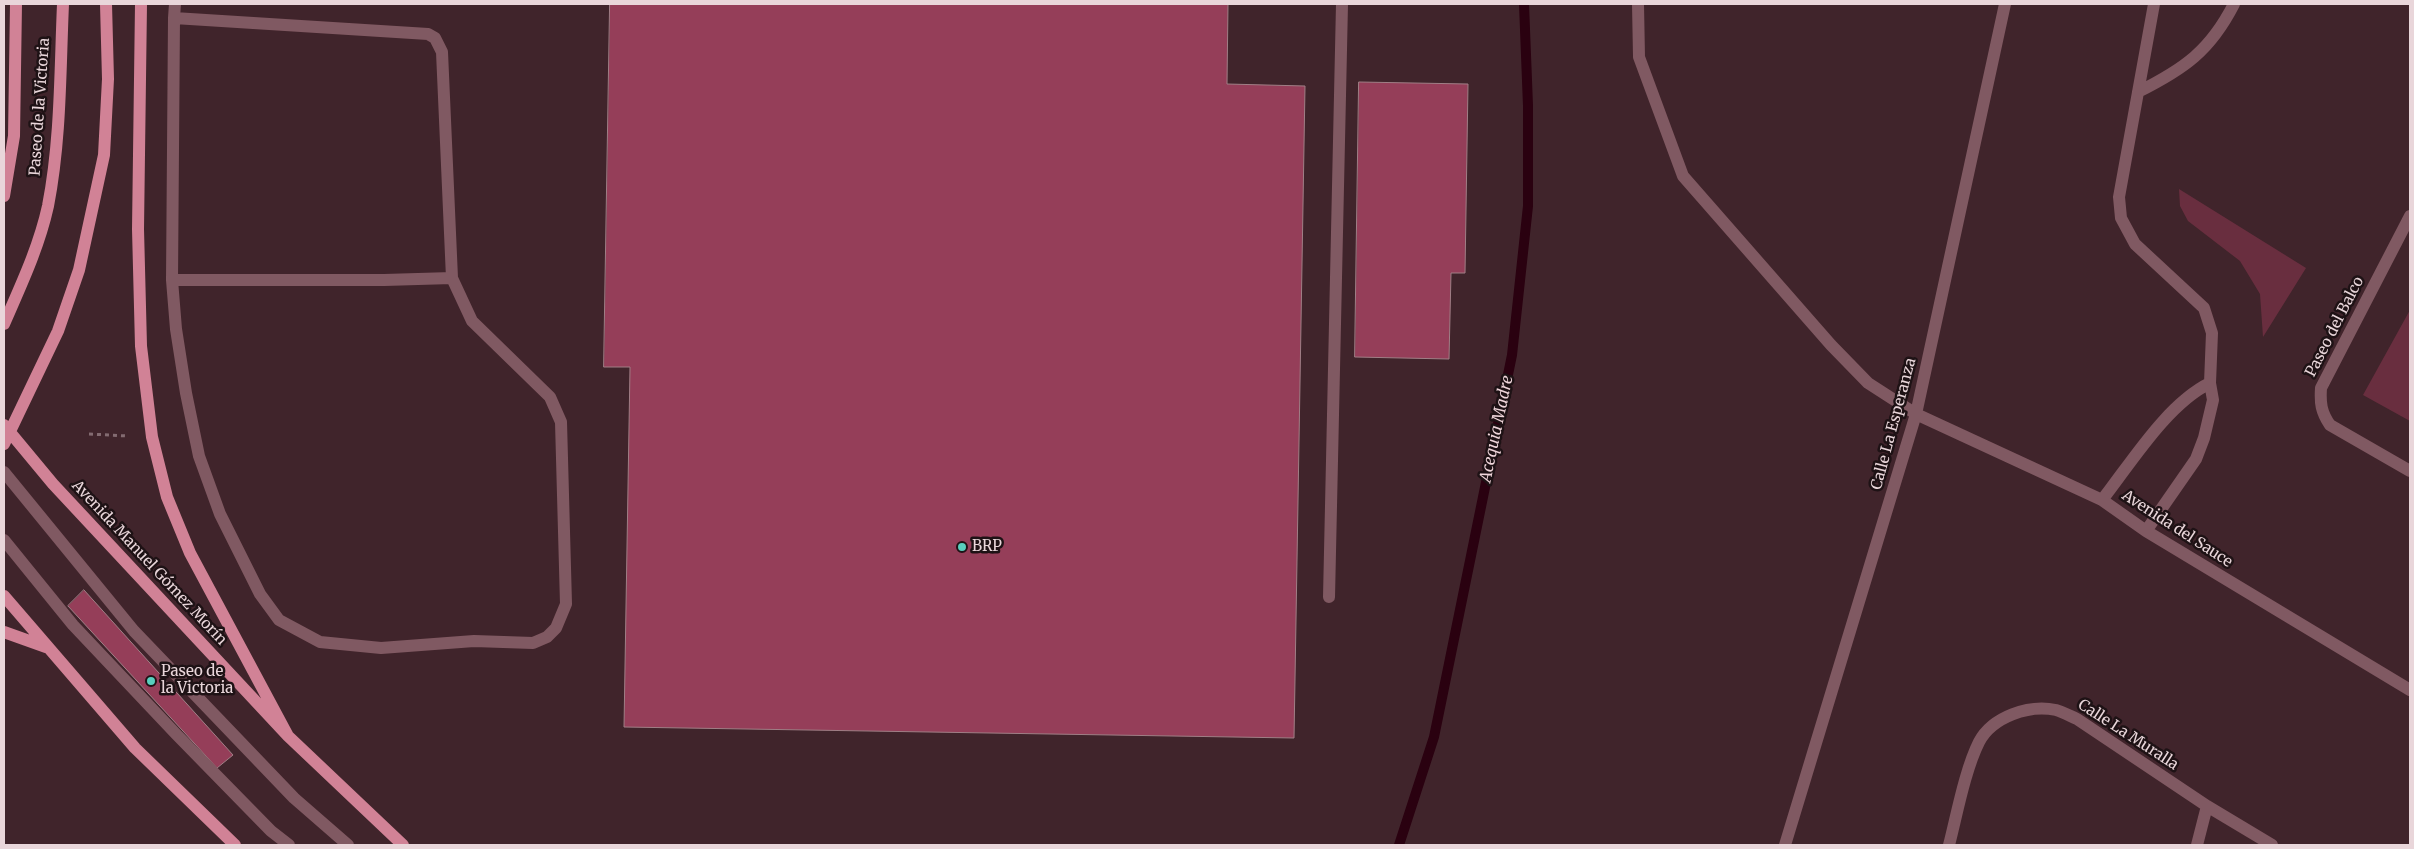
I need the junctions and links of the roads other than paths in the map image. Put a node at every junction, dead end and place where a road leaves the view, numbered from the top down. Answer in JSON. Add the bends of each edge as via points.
{"nodes":[{"id":1,"x":16,"y":4,"type":"edge"},
{"id":2,"x":63,"y":4,"type":"edge"},
{"id":3,"x":106,"y":4,"type":"edge"},
{"id":4,"x":141,"y":4,"type":"edge"},
{"id":5,"x":175,"y":4,"type":"edge"},
{"id":6,"x":1342,"y":4,"type":"edge"},
{"id":7,"x":1638,"y":4,"type":"edge"},
{"id":8,"x":2005,"y":4,"type":"edge"},
{"id":9,"x":2154,"y":4,"type":"edge"},
{"id":10,"x":2234,"y":4,"type":"edge"},
{"id":11,"x":174,"y":18,"type":"junction"},
{"id":12,"x":2138,"y":92,"type":"junction"},
{"id":13,"x":10,"y":99,"type":"edge"},
{"id":14,"x":14,"y":136,"type":"junction"},
{"id":15,"x":4,"y":147,"type":"edge"},
{"id":16,"x":4,"y":196,"type":"edge"},
{"id":17,"x":2410,"y":216,"type":"edge"},
{"id":18,"x":452,"y":278,"type":"junction"},
{"id":19,"x":172,"y":280,"type":"junction"},
{"id":20,"x":4,"y":324,"type":"edge"},
{"id":21,"x":2210,"y":384,"type":"junction"},
{"id":22,"x":1916,"y":414,"type":"junction"},
{"id":23,"x":6,"y":428,"type":"edge"},
{"id":24,"x":4,"y":444,"type":"edge"},
{"id":25,"x":2410,"y":471,"type":"edge"},
{"id":26,"x":4,"y":472,"type":"edge"},
{"id":27,"x":2102,"y":500,"type":"junction"},
{"id":28,"x":2146,"y":531,"type":"junction"},
{"id":29,"x":4,"y":540,"type":"edge"},
{"id":30,"x":4,"y":596,"type":"edge"},
{"id":31,"x":1329,"y":597,"type":"dead end"},
{"id":32,"x":4,"y":632,"type":"edge"},
{"id":33,"x":47,"y":648,"type":"junction"},
{"id":34,"x":2410,"y":690,"type":"edge"},
{"id":35,"x":288,"y":736,"type":"junction"},
{"id":36,"x":2207,"y":806,"type":"junction"},
{"id":37,"x":235,"y":845,"type":"edge"},
{"id":38,"x":289,"y":845,"type":"edge"},
{"id":39,"x":348,"y":845,"type":"edge"},
{"id":40,"x":402,"y":845,"type":"edge"},
{"id":41,"x":1785,"y":845,"type":"edge"},
{"id":42,"x":1949,"y":845,"type":"edge"},
{"id":43,"x":2197,"y":845,"type":"edge"},
{"id":44,"x":2272,"y":845,"type":"edge"}],
"edges":[{"from":1,"to":13,"type":"main road"},
{"from":2,"to":20,"type":"main road","name":"Paseo de la Victoria","via":[[57,146],[47,207],[30,264]]},
{"from":3,"to":23,"type":"main road","via":[[108,80],[104,155],[79,270],[58,331]]},
{"from":4,"to":35,"type":"main road","via":[[138,229],[142,346],[152,437],[167,497],[190,552]]},
{"from":5,"to":11,"type":"street"},
{"from":6,"to":31,"type":"street"},
{"from":7,"to":22,"type":"street","name":"Avenida del Sauce","via":[[1638,57],[1683,176],[1868,384]]},
{"from":8,"to":22,"type":"street","name":"Calle La Esperanza"},
{"from":9,"to":12,"type":"street"},
{"from":10,"to":12,"type":"street","via":[[2225,21],[2186,65]]},
{"from":11,"to":18,"type":"street","via":[[428,34],[434,38],[442,52]]},
{"from":11,"to":19,"type":"street"},
{"from":12,"to":21,"type":"street","via":[[2119,197],[2121,218],[2135,244],[2204,308],[2212,333]]},
{"from":13,"to":14,"type":"main road"},
{"from":14,"to":15,"type":"main road"},
{"from":14,"to":16,"type":"main road"},
{"from":17,"to":25,"type":"street","name":"Paseo del Balco","via":[[2321,388],[2320,401],[2323,415],[2330,425]]},
{"from":18,"to":19,"type":"street"},
{"from":18,"to":19,"type":"street","via":[[472,321],[550,397],[561,422],[566,604],[556,628],[533,644],[474,641],[381,648],[320,642],[279,620],[260,594],[220,514],[199,456],[176,329]]},
{"from":21,"to":27,"type":"street","via":[[2193,392],[2173,411]]},
{"from":21,"to":28,"type":"street","via":[[2213,400],[2196,459]]},
{"from":22,"to":27,"type":"street","name":"Avenida del Sauce"},
{"from":22,"to":41,"type":"street","name":"Calle La Esperanza"},
{"from":23,"to":24,"type":"main road"},
{"from":23,"to":35,"type":"main road","name":"Avenida Manuel Gómez Morín","via":[[53,484]]},
{"from":26,"to":39,"type":"street","via":[[134,631],[288,792]]},
{"from":27,"to":28,"type":"street","name":"Avenida del Sauce"},
{"from":28,"to":34,"type":"street","name":"Avenida del Sauce"},
{"from":29,"to":38,"type":"street","via":[[73,625],[176,734]]},
{"from":30,"to":33,"type":"main road"},
{"from":32,"to":33,"type":"main road"},
{"from":33,"to":37,"type":"main road","via":[[135,748]]},
{"from":35,"to":40,"type":"main road","name":"Avenida Manuel Gómez Morín"},
{"from":36,"to":42,"type":"street","name":"Calle La Muralla","via":[[2077,719],[2055,710],[2025,710],[1997,722],[1980,741]]},
{"from":36,"to":43,"type":"street"},
{"from":36,"to":44,"type":"street","name":"Calle La Muralla"}]}
